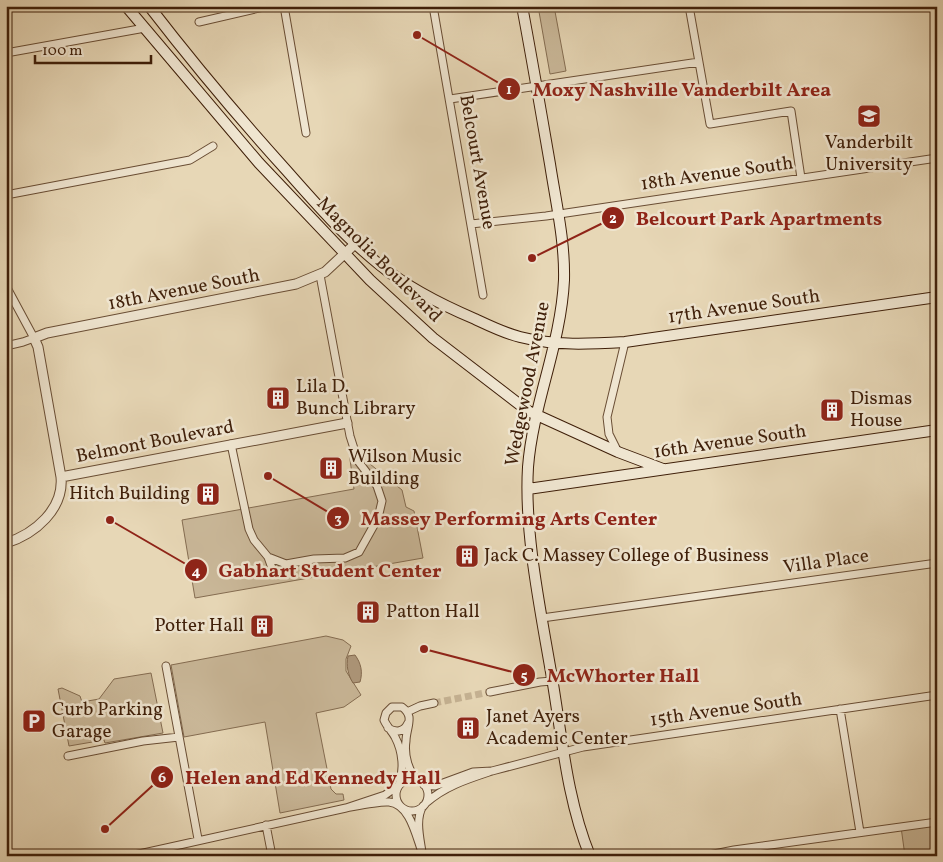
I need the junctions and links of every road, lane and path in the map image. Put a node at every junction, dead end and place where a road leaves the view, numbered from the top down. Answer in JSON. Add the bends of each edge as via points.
{"nodes":[{"id":1,"x":126,"y":6,"type":"edge"},
{"id":2,"x":149,"y":6,"type":"edge"},
{"id":3,"x":268,"y":6,"type":"edge"},
{"id":4,"x":284,"y":6,"type":"edge"},
{"id":5,"x":433,"y":6,"type":"edge"},
{"id":6,"x":522,"y":6,"type":"edge"},
{"id":7,"x":689,"y":6,"type":"edge"},
{"id":8,"x":199,"y":22,"type":"dead end"},
{"id":9,"x":145,"y":28,"type":"junction"},
{"id":10,"x":6,"y":53,"type":"edge"},
{"id":11,"x":699,"y":62,"type":"junction"},
{"id":12,"x":536,"y":86,"type":"junction"},
{"id":13,"x":450,"y":99,"type":"junction"},
{"id":14,"x":306,"y":133,"type":"dead end"},
{"id":15,"x":213,"y":146,"type":"dead end"},
{"id":16,"x":937,"y":158,"type":"edge"},
{"id":17,"x":801,"y":178,"type":"junction"},
{"id":18,"x":6,"y":195,"type":"edge"},
{"id":19,"x":558,"y":214,"type":"junction"},
{"id":20,"x":471,"y":224,"type":"junction"},
{"id":21,"x":356,"y":243,"type":"junction"},
{"id":22,"x":345,"y":254,"type":"junction"},
{"id":23,"x":320,"y":275,"type":"junction"},
{"id":24,"x":6,"y":286,"type":"edge"},
{"id":25,"x":483,"y":295,"type":"dead end"},
{"id":26,"x":937,"y":296,"type":"edge"},
{"id":27,"x":34,"y":338,"type":"junction"},
{"id":28,"x":626,"y":342,"type":"junction"},
{"id":29,"x":555,"y":343,"type":"junction"},
{"id":30,"x":6,"y":346,"type":"edge"},
{"id":31,"x":538,"y":414,"type":"junction"},
{"id":32,"x":347,"y":423,"type":"junction"},
{"id":33,"x":937,"y":430,"type":"edge"},
{"id":34,"x":232,"y":444,"type":"junction"},
{"id":35,"x":618,"y":452,"type":"junction"},
{"id":36,"x":662,"y":469,"type":"junction"},
{"id":37,"x":61,"y":477,"type":"junction"},
{"id":38,"x":528,"y":489,"type":"junction"},
{"id":39,"x":6,"y":542,"type":"edge"},
{"id":40,"x":268,"y":557,"type":"junction"},
{"id":41,"x":937,"y":563,"type":"edge"},
{"id":42,"x":291,"y":564,"type":"junction"},
{"id":43,"x":542,"y":618,"type":"junction"},
{"id":44,"x":166,"y":666,"type":"dead end"},
{"id":45,"x":552,"y":681,"type":"junction"},
{"id":46,"x":490,"y":692,"type":"tunnel mouth"},
{"id":47,"x":937,"y":695,"type":"edge"},
{"id":48,"x":434,"y":703,"type":"tunnel mouth"},
{"id":49,"x":840,"y":709,"type":"junction"},
{"id":50,"x":408,"y":712,"type":"junction"},
{"id":51,"x":409,"y":721,"type":"junction"},
{"id":52,"x":386,"y":725,"type":"junction"},
{"id":53,"x":179,"y":737,"type":"junction"},
{"id":54,"x":564,"y":751,"type":"junction"},
{"id":55,"x":68,"y":756,"type":"dead end"},
{"id":56,"x":492,"y":771,"type":"junction"},
{"id":57,"x":422,"y":783,"type":"junction"},
{"id":58,"x":399,"y":785,"type":"junction"},
{"id":59,"x":424,"y":805,"type":"junction"},
{"id":60,"x":400,"y":806,"type":"junction"},
{"id":61,"x":346,"y":808,"type":"junction"},
{"id":62,"x":937,"y":822,"type":"edge"},
{"id":63,"x":266,"y":825,"type":"junction"},
{"id":64,"x":860,"y":832,"type":"junction"},
{"id":65,"x":198,"y":840,"type":"junction"},
{"id":66,"x":734,"y":853,"type":"edge"},
{"id":67,"x":422,"y":854,"type":"edge"},
{"id":68,"x":130,"y":856,"type":"edge"},
{"id":69,"x":272,"y":856,"type":"edge"},
{"id":70,"x":590,"y":856,"type":"edge"},
{"id":71,"x":704,"y":856,"type":"edge"}],
"edges":[{"from":1,"to":9,"type":"main road","name":"Magnolia Boulevard"},
{"from":2,"to":21,"type":"main road","name":"Magnolia Boulevard","via":[[264,145]]},
{"from":3,"to":8,"type":"street"},
{"from":4,"to":14,"type":"street"},
{"from":5,"to":13,"type":"street","name":"Belcourt Avenue"},
{"from":6,"to":12,"type":"main road","name":"Wedgewood Avenue"},
{"from":7,"to":11,"type":"street"},
{"from":9,"to":10,"type":"street"},
{"from":9,"to":22,"type":"main road","name":"Magnolia Boulevard","via":[[259,163]]},
{"from":11,"to":12,"type":"street"},
{"from":11,"to":17,"type":"street","via":[[710,124],[791,111]]},
{"from":12,"to":13,"type":"street"},
{"from":12,"to":19,"type":"main road","name":"Wedgewood Avenue"},
{"from":13,"to":20,"type":"street","name":"Belcourt Avenue"},
{"from":15,"to":18,"type":"street","via":[[190,160]]},
{"from":16,"to":17,"type":"street","name":"18th Avenue South"},
{"from":17,"to":19,"type":"street","name":"18th Avenue South"},
{"from":19,"to":20,"type":"street","name":"18th Avenue South"},
{"from":19,"to":29,"type":"main road","name":"Wedgewood Avenue","via":[[564,281]]},
{"from":20,"to":25,"type":"street","name":"Belcourt Avenue"},
{"from":21,"to":22,"type":"street","name":"18th Avenue South"},
{"from":21,"to":29,"type":"main road","name":"Magnolia Boulevard","via":[[381,266],[438,303],[503,332]]},
{"from":22,"to":23,"type":"street","name":"18th Avenue South"},
{"from":22,"to":31,"type":"main road","name":"Magnolia Boulevard","via":[[432,338],[524,408]]},
{"from":23,"to":27,"type":"street","name":"18th Avenue South","via":[[281,288]]},
{"from":23,"to":32,"type":"street"},
{"from":24,"to":27,"type":"street"},
{"from":26,"to":28,"type":"main road","name":"17th Avenue South"},
{"from":27,"to":30,"type":"street","name":"18th Avenue South"},
{"from":27,"to":37,"type":"street"},
{"from":28,"to":29,"type":"main road","name":"17th Avenue South"},
{"from":28,"to":35,"type":"street","via":[[607,417],[609,434]]},
{"from":29,"to":31,"type":"main road","name":"Wedgewood Avenue"},
{"from":31,"to":35,"type":"main road","name":"Magnolia Boulevard"},
{"from":31,"to":38,"type":"main road","name":"Wedgewood Avenue","via":[[530,448]]},
{"from":32,"to":34,"type":"street","name":"Belmont Boulevard"},
{"from":32,"to":42,"type":"street","via":[[358,461],[380,492],[378,518],[361,550],[354,555]]},
{"from":33,"to":36,"type":"main road","name":"16th Avenue South"},
{"from":34,"to":37,"type":"street","name":"Belmont Boulevard"},
{"from":34,"to":40,"type":"street","via":[[249,529],[255,543]]},
{"from":35,"to":36,"type":"main road","name":"Magnolia Boulevard"},
{"from":36,"to":38,"type":"main road","name":"16th Avenue South"},
{"from":37,"to":39,"type":"street","name":"Belmont Boulevard","via":[[60,497],[50,513],[28,533]]},
{"from":38,"to":43,"type":"main road","name":"Wedgewood Avenue","via":[[528,516]]},
{"from":40,"to":42,"type":"street"},
{"from":40,"to":42,"type":"street","via":[[276,574]]},
{"from":41,"to":43,"type":"street","name":"Villa Place"},
{"from":43,"to":45,"type":"main road","name":"Wedgewood Avenue"},
{"from":44,"to":53,"type":"street"},
{"from":45,"to":46,"type":"street"},
{"from":45,"to":54,"type":"main road","name":"Wedgewood Avenue"},
{"from":47,"to":49,"type":"street","name":"15th Avenue South"},
{"from":48,"to":50,"type":"street"},
{"from":49,"to":54,"type":"street","name":"15th Avenue South"},
{"from":49,"to":64,"type":"street"},
{"from":50,"to":51,"type":"street"},
{"from":50,"to":52,"type":"street","via":[[394,706],[384,717]]},
{"from":51,"to":52,"type":"street","via":[[398,731]]},
{"from":51,"to":57,"type":"street","via":[[405,743],[407,760],[414,776]]},
{"from":52,"to":58,"type":"street","via":[[395,737],[401,755],[403,770]]},
{"from":53,"to":55,"type":"street"},
{"from":53,"to":65,"type":"street"},
{"from":54,"to":56,"type":"street","name":"15th Avenue South"},
{"from":54,"to":70,"type":"main road","name":"Wedgewood Avenue","via":[[576,814]]},
{"from":56,"to":57,"type":"street","name":"15th Avenue South","via":[[473,772],[435,786]]},
{"from":56,"to":59,"type":"street","name":"15th Avenue South","via":[[450,786]]},
{"from":57,"to":58,"type":"street","via":[[411,779]]},
{"from":57,"to":59,"type":"street","via":[[428,795]]},
{"from":58,"to":60,"type":"street","via":[[396,795]]},
{"from":58,"to":61,"type":"street","via":[[384,795]]},
{"from":59,"to":60,"type":"street","via":[[411,811]]},
{"from":59,"to":67,"type":"street","via":[[419,820]]},
{"from":60,"to":61,"type":"street","via":[[387,802]]},
{"from":60,"to":67,"type":"street","via":[[411,823]]},
{"from":61,"to":63,"type":"street"},
{"from":62,"to":64,"type":"street"},
{"from":63,"to":65,"type":"street"},
{"from":63,"to":69,"type":"street"},
{"from":64,"to":66,"type":"street"},
{"from":65,"to":68,"type":"street"},
{"from":66,"to":71,"type":"street"}]}
